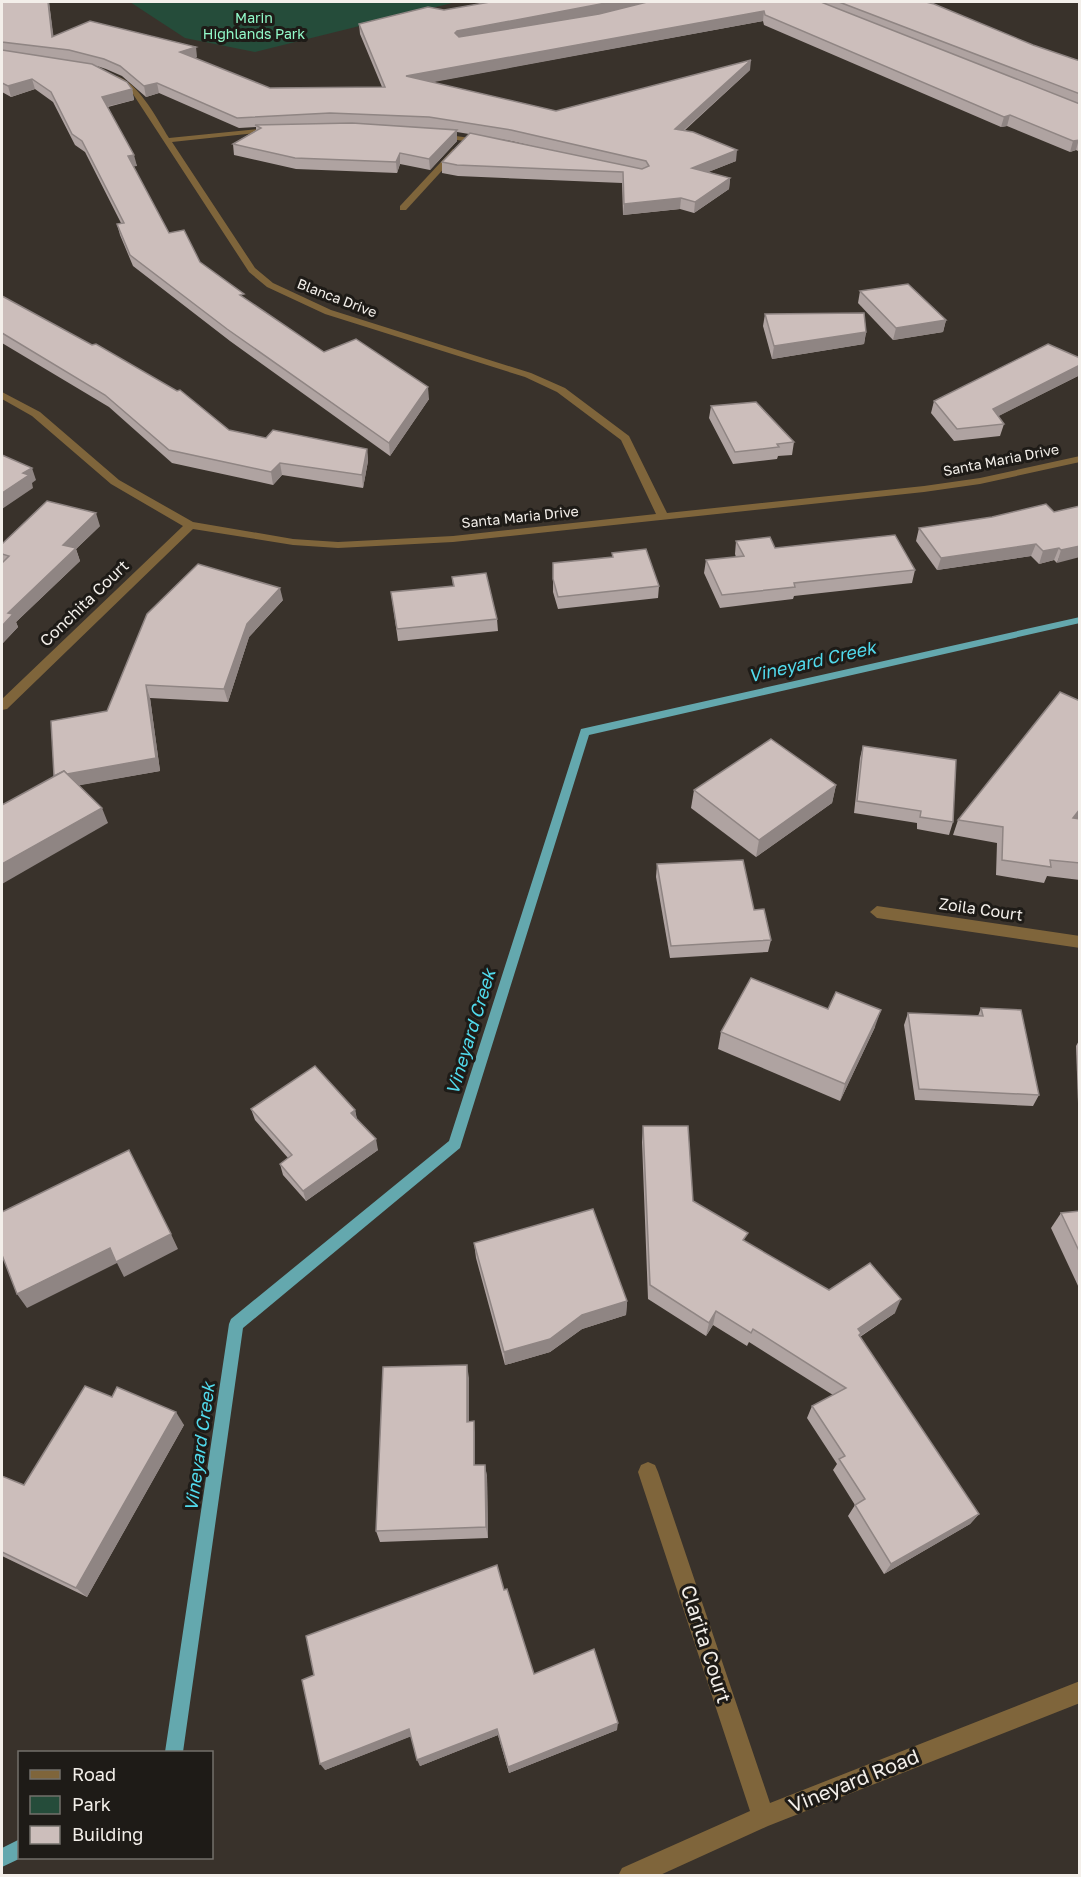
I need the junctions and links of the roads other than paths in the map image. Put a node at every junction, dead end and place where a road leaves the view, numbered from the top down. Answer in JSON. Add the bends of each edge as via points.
{"nodes":[{"id":1,"x":102,"y":73,"type":"edge"},
{"id":2,"x":281,"y":129,"type":"edge"},
{"id":3,"x":429,"y":134,"type":"edge"},
{"id":4,"x":468,"y":138,"type":"junction"},
{"id":5,"x":168,"y":140,"type":"junction"},
{"id":6,"x":491,"y":143,"type":"edge"},
{"id":7,"x":404,"y":208,"type":"dead end"},
{"id":8,"x":2,"y":394,"type":"edge"},
{"id":9,"x":1080,"y":459,"type":"edge"},
{"id":10,"x":663,"y":517,"type":"junction"},
{"id":11,"x":189,"y":525,"type":"junction"},
{"id":12,"x":2,"y":706,"type":"edge"},
{"id":13,"x":877,"y":912,"type":"dead end"},
{"id":14,"x":1080,"y":942,"type":"edge"},
{"id":15,"x":648,"y":1472,"type":"dead end"},
{"id":16,"x":1080,"y":1692,"type":"edge"},
{"id":17,"x":763,"y":1817,"type":"junction"},
{"id":18,"x":630,"y":1875,"type":"edge"}],
"edges":[{"from":1,"to":5,"type":"street","name":"Blanca Drive","via":[[134,90]]},
{"from":2,"to":5,"type":"street"},
{"from":3,"to":4,"type":"street"},
{"from":4,"to":6,"type":"street"},
{"from":4,"to":7,"type":"street"},
{"from":5,"to":10,"type":"street","name":"Blanca Drive","via":[[252,270],[270,285],[328,312],[528,375],[561,390],[625,438]]},
{"from":8,"to":11,"type":"street","name":"Santa Maria Drive","via":[[36,414],[115,483]]},
{"from":9,"to":10,"type":"street","name":"Santa Maria Drive","via":[[980,481]]},
{"from":10,"to":11,"type":"street","name":"Santa Maria Drive","via":[[453,539],[338,545],[293,542]]},
{"from":11,"to":12,"type":"street","name":"Conchita Court"},
{"from":13,"to":14,"type":"street","name":"Zoila Court"},
{"from":15,"to":17,"type":"street","name":"Clarita Court"},
{"from":16,"to":17,"type":"street","name":"Vineyard Road"},
{"from":17,"to":18,"type":"street","name":"Vineyard Road"}]}
